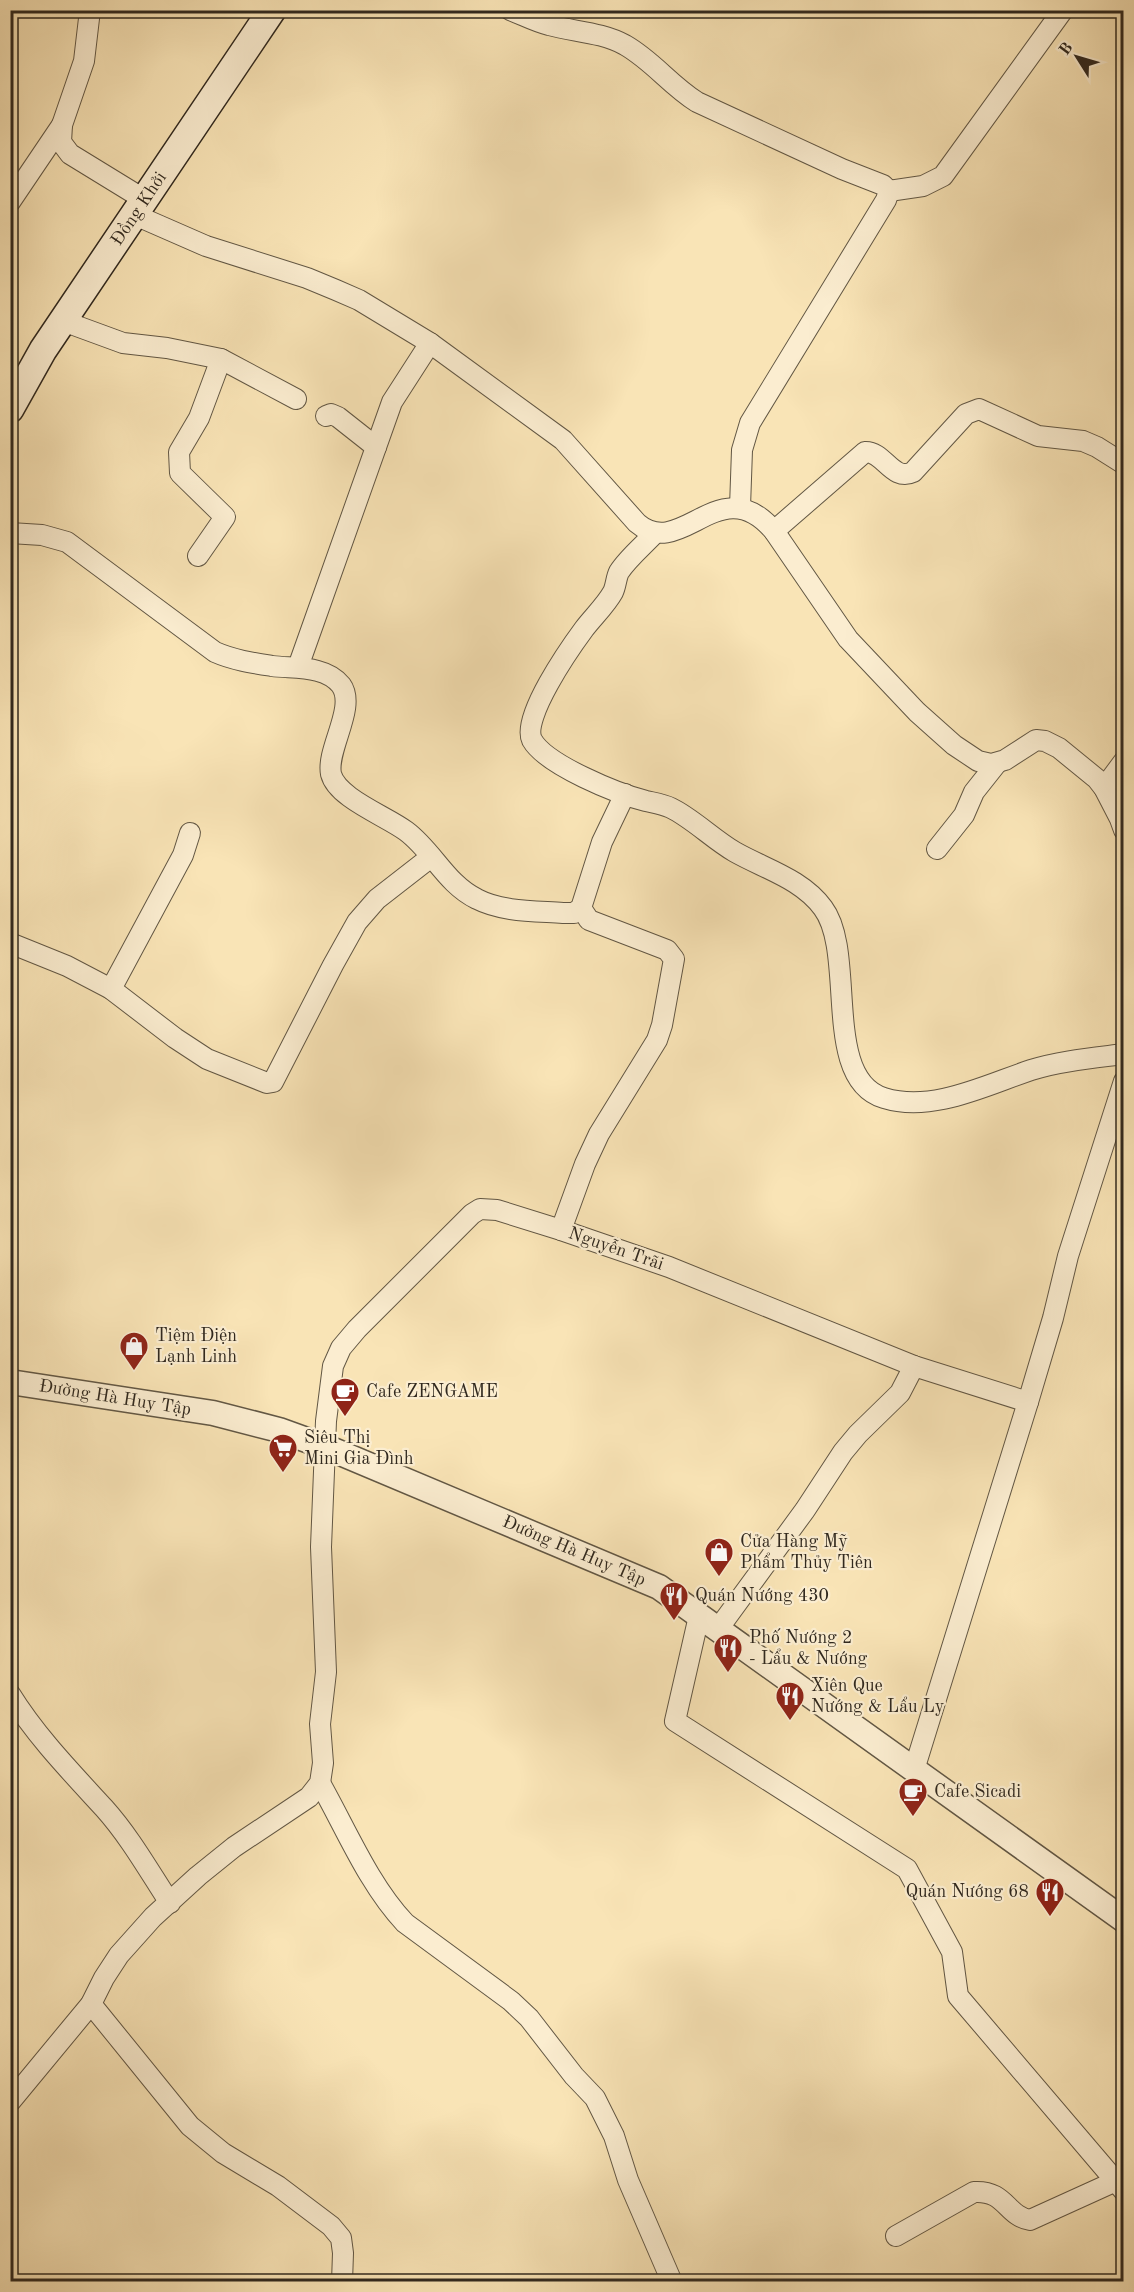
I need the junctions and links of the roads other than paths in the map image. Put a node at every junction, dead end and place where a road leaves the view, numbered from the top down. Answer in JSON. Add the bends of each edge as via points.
{"nodes":[{"id":1,"x":90,"y":10,"type":"edge"},
{"id":2,"x":272,"y":10,"type":"edge"},
{"id":3,"x":510,"y":10,"type":"edge"},
{"id":4,"x":1063,"y":10,"type":"edge"},
{"id":5,"x":62,"y":125,"type":"junction"},
{"id":6,"x":889,"y":191,"type":"junction"},
{"id":7,"x":10,"y":202,"type":"edge"},
{"id":8,"x":140,"y":208,"type":"junction"},
{"id":9,"x":63,"y":321,"type":"junction"},
{"id":10,"x":430,"y":343,"type":"junction"},
{"id":11,"x":221,"y":359,"type":"junction"},
{"id":12,"x":296,"y":399,"type":"dead end"},
{"id":13,"x":10,"y":409,"type":"edge"},
{"id":14,"x":326,"y":416,"type":"dead end"},
{"id":15,"x":376,"y":447,"type":"junction"},
{"id":16,"x":1124,"y":464,"type":"edge"},
{"id":17,"x":740,"y":507,"type":"junction"},
{"id":18,"x":774,"y":531,"type":"junction"},
{"id":19,"x":10,"y":533,"type":"edge"},
{"id":20,"x":655,"y":534,"type":"junction"},
{"id":21,"x":198,"y":556,"type":"dead end"},
{"id":22,"x":298,"y":667,"type":"junction"},
{"id":23,"x":1124,"y":761,"type":"edge"},
{"id":24,"x":997,"y":762,"type":"junction"},
{"id":25,"x":1104,"y":788,"type":"junction"},
{"id":26,"x":625,"y":794,"type":"junction"},
{"id":27,"x":1124,"y":830,"type":"edge"},
{"id":28,"x":190,"y":833,"type":"dead end"},
{"id":29,"x":936,"y":849,"type":"dead end"},
{"id":30,"x":430,"y":857,"type":"junction"},
{"id":31,"x":581,"y":908,"type":"junction"},
{"id":32,"x":10,"y":943,"type":"edge"},
{"id":33,"x":111,"y":989,"type":"junction"},
{"id":34,"x":1124,"y":1054,"type":"edge"},
{"id":35,"x":1124,"y":1082,"type":"edge"},
{"id":36,"x":561,"y":1230,"type":"junction"},
{"id":37,"x":914,"y":1366,"type":"junction"},
{"id":38,"x":10,"y":1382,"type":"edge"},
{"id":39,"x":1028,"y":1402,"type":"junction"},
{"id":40,"x":326,"y":1447,"type":"junction"},
{"id":41,"x":709,"y":1623,"type":"junction"},
{"id":42,"x":10,"y":1694,"type":"edge"},
{"id":43,"x":914,"y":1770,"type":"junction"},
{"id":44,"x":320,"y":1784,"type":"junction"},
{"id":45,"x":170,"y":1903,"type":"junction"},
{"id":46,"x":1124,"y":1920,"type":"edge"},
{"id":47,"x":91,"y":2004,"type":"junction"},
{"id":48,"x":10,"y":2102,"type":"edge"},
{"id":49,"x":1120,"y":2186,"type":"edge"},
{"id":50,"x":897,"y":2236,"type":"dead end"},
{"id":51,"x":342,"y":2282,"type":"edge"},
{"id":52,"x":672,"y":2282,"type":"edge"}],
"edges":[{"from":1,"to":5,"type":"street","via":[[84,61]]},
{"from":2,"to":8,"type":"main road","name":"Đồng Khởi"},
{"from":3,"to":6,"type":"street","via":[[544,24],[597,34],[622,44],[648,60],[697,102]]},
{"from":4,"to":6,"type":"street","via":[[943,176],[923,186]]},
{"from":5,"to":7,"type":"street"},
{"from":5,"to":8,"type":"street","via":[[62,142],[70,154]]},
{"from":6,"to":17,"type":"street","via":[[750,423],[742,450]]},
{"from":8,"to":9,"type":"main road","name":"Đồng Khởi"},
{"from":8,"to":10,"type":"street","via":[[206,246],[307,278],[360,300]]},
{"from":9,"to":11,"type":"street","via":[[123,343]]},
{"from":9,"to":13,"type":"main road","name":"Đồng Khởi"},
{"from":10,"to":15,"type":"street","via":[[392,402]]},
{"from":10,"to":20,"type":"street","via":[[563,440],[637,523]]},
{"from":11,"to":12,"type":"street"},
{"from":11,"to":21,"type":"street","via":[[199,418],[179,452],[180,473],[225,517]]},
{"from":14,"to":15,"type":"street","via":[[338,417]]},
{"from":15,"to":22,"type":"street"},
{"from":16,"to":18,"type":"street","via":[[1089,443],[1038,436],[975,409],[913,472],[898,473],[873,453],[865,452]]},
{"from":17,"to":18,"type":"street","via":[[760,516]]},
{"from":17,"to":20,"type":"street"},
{"from":18,"to":24,"type":"street","via":[[848,639],[910,704],[968,755],[985,763]]},
{"from":19,"to":22,"type":"street","via":[[68,542],[215,652],[228,658]]},
{"from":20,"to":26,"type":"street","via":[[620,572],[612,592],[561,663],[529,727],[535,744],[548,756],[576,774]]},
{"from":22,"to":30,"type":"street","via":[[334,679],[345,695],[331,761],[336,786],[407,831]]},
{"from":23,"to":25,"type":"street"},
{"from":24,"to":25,"type":"street","via":[[1031,742],[1045,741],[1088,770]]},
{"from":24,"to":29,"type":"street","via":[[974,792],[964,815]]},
{"from":25,"to":27,"type":"street"},
{"from":26,"to":31,"type":"street","via":[[602,842]]},
{"from":26,"to":34,"type":"street","via":[[673,809],[735,852],[800,886],[823,907],[836,945],[851,1063],[860,1083],[883,1098],[933,1100],[970,1093],[1032,1070]]},
{"from":28,"to":33,"type":"street","via":[[183,855]]},
{"from":30,"to":31,"type":"street","via":[[462,891],[495,906],[562,913],[574,913]]},
{"from":30,"to":33,"type":"street","via":[[377,899],[357,922],[273,1082],[207,1059]]},
{"from":31,"to":36,"type":"street","via":[[589,920],[667,950],[674,959],[657,1041],[599,1134]]},
{"from":32,"to":33,"type":"street"},
{"from":35,"to":39,"type":"street","via":[[1068,1256]]},
{"from":36,"to":37,"type":"street","name":"Nguyễn Trãi","via":[[669,1267]]},
{"from":36,"to":40,"type":"street","name":"Nguyễn Trãi","via":[[497,1210],[480,1209],[472,1214],[341,1348],[329,1384]]},
{"from":37,"to":39,"type":"street","name":"Nguyễn Trãi"},
{"from":37,"to":41,"type":"street","via":[[900,1393],[843,1452],[805,1510]]},
{"from":38,"to":40,"type":"street","name":"Đường Hà Huy Tập","via":[[213,1413]]},
{"from":39,"to":43,"type":"street"},
{"from":40,"to":41,"type":"street","name":"Đường Hà Huy Tập","via":[[659,1587]]},
{"from":40,"to":44,"type":"street","name":"Nguyễn Trãi","via":[[321,1547],[326,1672],[320,1724]]},
{"from":41,"to":43,"type":"street","name":"Đường Hà Huy Tập"},
{"from":41,"to":49,"type":"street","via":[[675,1722],[907,1869],[952,1952],[958,1996]]},
{"from":42,"to":45,"type":"street","via":[[27,1720],[135,1848]]},
{"from":43,"to":46,"type":"street","name":"Đường Hà Huy Tập"},
{"from":44,"to":45,"type":"street","via":[[309,1797],[234,1847]]},
{"from":44,"to":52,"type":"street","via":[[393,1911],[511,2001],[595,2098]]},
{"from":45,"to":47,"type":"street","via":[[119,1955]]},
{"from":47,"to":48,"type":"street"},
{"from":47,"to":51,"type":"street","via":[[190,2126],[331,2226],[341,2238],[344,2253]]},
{"from":49,"to":50,"type":"street","via":[[1030,2220],[1023,2219],[994,2194],[974,2192]]}]}
